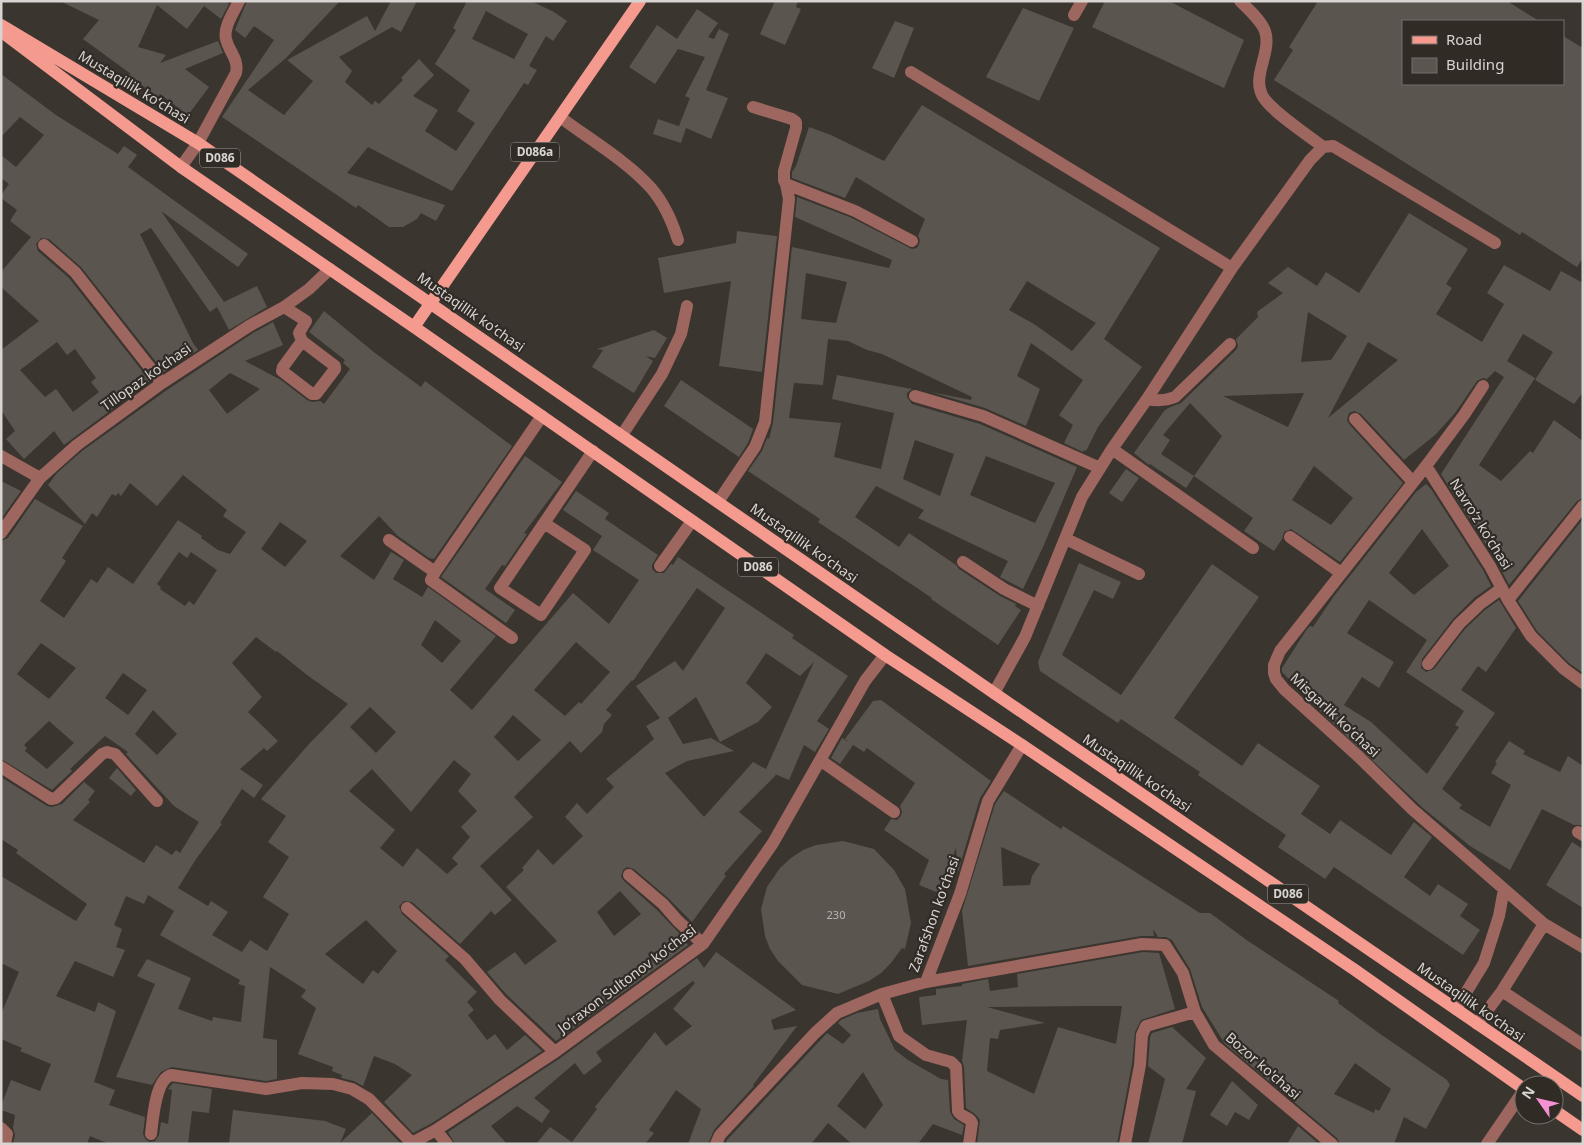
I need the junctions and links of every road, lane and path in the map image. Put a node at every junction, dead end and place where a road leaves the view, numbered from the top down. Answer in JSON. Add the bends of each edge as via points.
{"nodes":[{"id":1,"x":239,"y":1,"type":"edge"},
{"id":2,"x":640,"y":1,"type":"edge"},
{"id":3,"x":1082,"y":1,"type":"edge"},
{"id":4,"x":1240,"y":1,"type":"edge"},
{"id":5,"x":1074,"y":15,"type":"dead end"},
{"id":6,"x":1,"y":25,"type":"edge"},
{"id":7,"x":1,"y":32,"type":"edge"},
{"id":8,"x":911,"y":72,"type":"dead end"},
{"id":9,"x":752,"y":107,"type":"dead end"},
{"id":10,"x":560,"y":117,"type":"junction"},
{"id":11,"x":198,"y":143,"type":"junction"},
{"id":12,"x":1323,"y":147,"type":"junction"},
{"id":13,"x":181,"y":167,"type":"junction"},
{"id":14,"x":786,"y":184,"type":"junction"},
{"id":15,"x":678,"y":240,"type":"dead end"},
{"id":16,"x":912,"y":241,"type":"dead end"},
{"id":17,"x":1495,"y":243,"type":"dead end"},
{"id":18,"x":44,"y":245,"type":"dead end"},
{"id":19,"x":1232,"y":268,"type":"junction"},
{"id":20,"x":330,"y":269,"type":"junction"},
{"id":21,"x":431,"y":303,"type":"junction"},
{"id":22,"x":687,"y":306,"type":"dead end"},
{"id":23,"x":284,"y":307,"type":"junction"},
{"id":24,"x":414,"y":327,"type":"junction"},
{"id":25,"x":302,"y":341,"type":"dead end"},
{"id":26,"x":1230,"y":344,"type":"dead end"},
{"id":27,"x":162,"y":383,"type":"junction"},
{"id":28,"x":1483,"y":386,"type":"dead end"},
{"id":29,"x":915,"y":396,"type":"dead end"},
{"id":30,"x":1146,"y":399,"type":"junction"},
{"id":31,"x":542,"y":416,"type":"junction"},
{"id":32,"x":1355,"y":419,"type":"dead end"},
{"id":33,"x":622,"y":435,"type":"junction"},
{"id":34,"x":1112,"y":449,"type":"junction"},
{"id":35,"x":592,"y":451,"type":"junction"},
{"id":36,"x":1,"y":456,"type":"edge"},
{"id":37,"x":1426,"y":466,"type":"junction"},
{"id":38,"x":1100,"y":468,"type":"junction"},
{"id":39,"x":40,"y":478,"type":"junction"},
{"id":40,"x":1413,"y":482,"type":"junction"},
{"id":41,"x":718,"y":502,"type":"junction"},
{"id":42,"x":1583,"y":506,"type":"edge"},
{"id":43,"x":692,"y":521,"type":"junction"},
{"id":44,"x":544,"y":523,"type":"junction"},
{"id":45,"x":1,"y":533,"type":"edge"},
{"id":46,"x":1290,"y":537,"type":"dead end"},
{"id":47,"x":1066,"y":539,"type":"junction"},
{"id":48,"x":389,"y":540,"type":"dead end"},
{"id":49,"x":1252,"y":548,"type":"dead end"},
{"id":50,"x":963,"y":562,"type":"dead end"},
{"id":51,"x":660,"y":566,"type":"dead end"},
{"id":52,"x":435,"y":572,"type":"junction"},
{"id":53,"x":1341,"y":573,"type":"junction"},
{"id":54,"x":1139,"y":574,"type":"dead end"},
{"id":55,"x":1502,"y":588,"type":"junction"},
{"id":56,"x":1508,"y":600,"type":"junction"},
{"id":57,"x":1038,"y":606,"type":"junction"},
{"id":58,"x":512,"y":638,"type":"dead end"},
{"id":59,"x":885,"y":655,"type":"junction"},
{"id":60,"x":1428,"y":664,"type":"dead end"},
{"id":61,"x":1583,"y":683,"type":"edge"},
{"id":62,"x":994,"y":693,"type":"junction"},
{"id":63,"x":1022,"y":745,"type":"junction"},
{"id":64,"x":820,"y":760,"type":"junction"},
{"id":65,"x":1,"y":768,"type":"edge"},
{"id":66,"x":157,"y":801,"type":"dead end"},
{"id":67,"x":894,"y":812,"type":"dead end"},
{"id":68,"x":629,"y":875,"type":"dead end"},
{"id":69,"x":1504,"y":889,"type":"junction"},
{"id":70,"x":407,"y":908,"type":"dead end"},
{"id":71,"x":1544,"y":924,"type":"junction"},
{"id":72,"x":703,"y":944,"type":"junction"},
{"id":73,"x":1583,"y":947,"type":"edge"},
{"id":74,"x":926,"y":982,"type":"junction"},
{"id":75,"x":1502,"y":990,"type":"junction"},
{"id":76,"x":882,"y":994,"type":"junction"},
{"id":77,"x":1456,"y":1009,"type":"junction"},
{"id":78,"x":1195,"y":1012,"type":"junction"},
{"id":79,"x":1478,"y":1024,"type":"junction"},
{"id":80,"x":1583,"y":1045,"type":"edge"},
{"id":81,"x":555,"y":1052,"type":"junction"},
{"id":82,"x":1514,"y":1083,"type":"edge"},
{"id":83,"x":1583,"y":1096,"type":"edge"},
{"id":84,"x":1514,"y":1105,"type":"edge"},
{"id":85,"x":1564,"y":1117,"type":"edge"},
{"id":86,"x":1,"y":1128,"type":"edge"},
{"id":87,"x":436,"y":1130,"type":"junction"},
{"id":88,"x":1583,"y":1130,"type":"edge"},
{"id":89,"x":151,"y":1134,"type":"dead end"},
{"id":90,"x":411,"y":1143,"type":"edge"},
{"id":91,"x":5,"y":1144,"type":"edge"},
{"id":92,"x":446,"y":1144,"type":"edge"},
{"id":93,"x":716,"y":1144,"type":"edge"},
{"id":94,"x":969,"y":1144,"type":"edge"},
{"id":95,"x":1125,"y":1144,"type":"edge"},
{"id":96,"x":1332,"y":1144,"type":"edge"},
{"id":97,"x":1487,"y":1144,"type":"edge"}],
"edges":[{"from":1,"to":11,"type":"street","via":[[226,30],[226,39],[238,66],[236,73]]},
{"from":2,"to":10,"type":"main road","number":"D086a"},
{"from":3,"to":5,"type":"street"},
{"from":4,"to":12,"type":"street","via":[[1265,31],[1258,85],[1263,97]]},
{"from":6,"to":11,"type":"main road","name":"Mustaqillik koʻchasi","number":"D086"},
{"from":7,"to":13,"type":"main road","number":"D086"},
{"from":8,"to":19,"type":"street"},
{"from":9,"to":14,"type":"street","via":[[796,122],[784,171]]},
{"from":10,"to":15,"type":"street","via":[[623,163],[652,189],[671,218]]},
{"from":10,"to":21,"type":"main road","number":"D086a"},
{"from":11,"to":13,"type":"street"},
{"from":11,"to":21,"type":"main road","name":"Mustaqillik koʻchasi","number":"D086"},
{"from":12,"to":17,"type":"street","via":[[1333,146]]},
{"from":12,"to":19,"type":"street","via":[[1310,160]]},
{"from":13,"to":20,"type":"main road","number":"D086"},
{"from":14,"to":16,"type":"street","via":[[855,210]]},
{"from":14,"to":41,"type":"street","via":[[789,199],[765,422],[755,447]]},
{"from":18,"to":27,"type":"street","via":[[75,272]]},
{"from":19,"to":30,"type":"street"},
{"from":20,"to":23,"type":"street","name":"Tillopaz koʻchasi"},
{"from":20,"to":24,"type":"main road","number":"D086"},
{"from":21,"to":24,"type":"main road","number":"D086a"},
{"from":21,"to":33,"type":"main road","name":"Mustaqillik koʻchasi","number":"D086"},
{"from":22,"to":33,"type":"street","via":[[681,334],[662,374]]},
{"from":23,"to":25,"type":"street","via":[[306,321],[299,333]]},
{"from":23,"to":27,"type":"street","name":"Tillopaz koʻchasi"},
{"from":24,"to":31,"type":"main road","number":"D086"},
{"from":26,"to":30,"type":"street","via":[[1175,397],[1157,401]]},
{"from":27,"to":39,"type":"street","name":"Tillopaz koʻchasi","via":[[77,445]]},
{"from":28,"to":37,"type":"street","name":"Misgarlik koʻchasi"},
{"from":29,"to":38,"type":"street","via":[[983,416]]},
{"from":30,"to":34,"type":"street"},
{"from":31,"to":35,"type":"main road","number":"D086"},
{"from":31,"to":52,"type":"street"},
{"from":32,"to":40,"type":"street"},
{"from":33,"to":41,"type":"main road","name":"Mustaqillik koʻchasi","number":"D086"},
{"from":34,"to":38,"type":"street"},
{"from":34,"to":49,"type":"street"},
{"from":35,"to":43,"type":"main road","number":"D086"},
{"from":35,"to":44,"type":"street"},
{"from":36,"to":39,"type":"street"},
{"from":37,"to":40,"type":"street","name":"Misgarlik koʻchasi"},
{"from":37,"to":55,"type":"street","name":"Navroʻz koʻchasi"},
{"from":38,"to":47,"type":"street","via":[[1082,497]]},
{"from":39,"to":45,"type":"street","name":"Tillopaz koʻchasi"},
{"from":40,"to":53,"type":"street","name":"Misgarlik koʻchasi"},
{"from":41,"to":62,"type":"main road","name":"Mustaqillik koʻchasi","number":"D086"},
{"from":42,"to":56,"type":"street","name":"Navroʻz koʻchasi"},
{"from":43,"to":51,"type":"street"},
{"from":43,"to":59,"type":"main road","number":"D086"},
{"from":44,"to":44,"type":"street","via":[[500,588],[541,616],[585,550]]},
{"from":46,"to":53,"type":"street"},
{"from":47,"to":54,"type":"street"},
{"from":47,"to":57,"type":"street"},
{"from":48,"to":52,"type":"street"},
{"from":50,"to":57,"type":"street","via":[[1004,589]]},
{"from":52,"to":58,"type":"street","via":[[431,577],[432,583]]},
{"from":53,"to":69,"type":"street","name":"Misgarlik koʻchasi","via":[[1280,651],[1274,665],[1276,680],[1412,810]]},
{"from":55,"to":56,"type":"street","name":"Navroʻz koʻchasi"},
{"from":55,"to":60,"type":"street","via":[[1459,624]]},
{"from":56,"to":61,"type":"street","name":"Navroʻz koʻchasi","via":[[1531,636]]},
{"from":57,"to":62,"type":"street"},
{"from":59,"to":63,"type":"main road","number":"D086"},
{"from":59,"to":64,"type":"street","name":"Joʻraxon Sultonov koʻchasi","via":[[865,682]]},
{"from":62,"to":77,"type":"main road","name":"Mustaqillik koʻchasi","number":"D086"},
{"from":63,"to":74,"type":"street","name":"Zarafshon koʻchasi","via":[[988,801],[960,894]]},
{"from":63,"to":82,"type":"main road","number":"D086","via":[[1355,970]]},
{"from":64,"to":67,"type":"street"},
{"from":64,"to":72,"type":"street","name":"Joʻraxon Sultonov koʻchasi","via":[[773,843]]},
{"from":65,"to":66,"type":"street","via":[[51,800],[102,754],[112,752]]},
{"from":68,"to":72,"type":"street"},
{"from":69,"to":71,"type":"street","name":"Misgarlik koʻchasi"},
{"from":69,"to":77,"type":"street","via":[[1484,963]]},
{"from":70,"to":81,"type":"street","via":[[465,959],[500,1000]]},
{"from":71,"to":73,"type":"street","name":"Misgarlik koʻchasi"},
{"from":71,"to":75,"type":"street"},
{"from":72,"to":81,"type":"street","name":"Joʻraxon Sultonov koʻchasi"},
{"from":74,"to":76,"type":"street","name":"Zarafshon koʻchasi"},
{"from":74,"to":78,"type":"street","name":"Bozor ko'chasi","via":[[1142,944],[1166,945],[1183,973]]},
{"from":75,"to":79,"type":"street"},
{"from":75,"to":80,"type":"street"},
{"from":76,"to":93,"type":"street","name":"Zarafshon koʻchasi","via":[[837,1013],[720,1135]]},
{"from":76,"to":94,"type":"street","via":[[899,1036],[926,1055],[954,1064],[958,1111],[972,1123]]},
{"from":77,"to":79,"type":"main road","name":"Mustaqillik koʻchasi","number":"D086"},
{"from":78,"to":95,"type":"street","via":[[1146,1026]]},
{"from":78,"to":96,"type":"street","name":"Bozor ko'chasi","via":[[1214,1046]]},
{"from":79,"to":83,"type":"main road","name":"Mustaqillik koʻchasi","number":"D086"},
{"from":81,"to":87,"type":"street","name":"Joʻraxon Sultonov koʻchasi"},
{"from":84,"to":97,"type":"street"},
{"from":85,"to":88,"type":"main road"},
{"from":86,"to":91,"type":"street","via":[[7,1134]]},
{"from":87,"to":90,"type":"street","name":"Joʻraxon Sultonov koʻchasi"},
{"from":87,"to":92,"type":"street"},
{"from":89,"to":90,"type":"street","via":[[158,1090],[171,1075],[266,1089],[333,1084],[352,1089],[369,1099]]}]}
